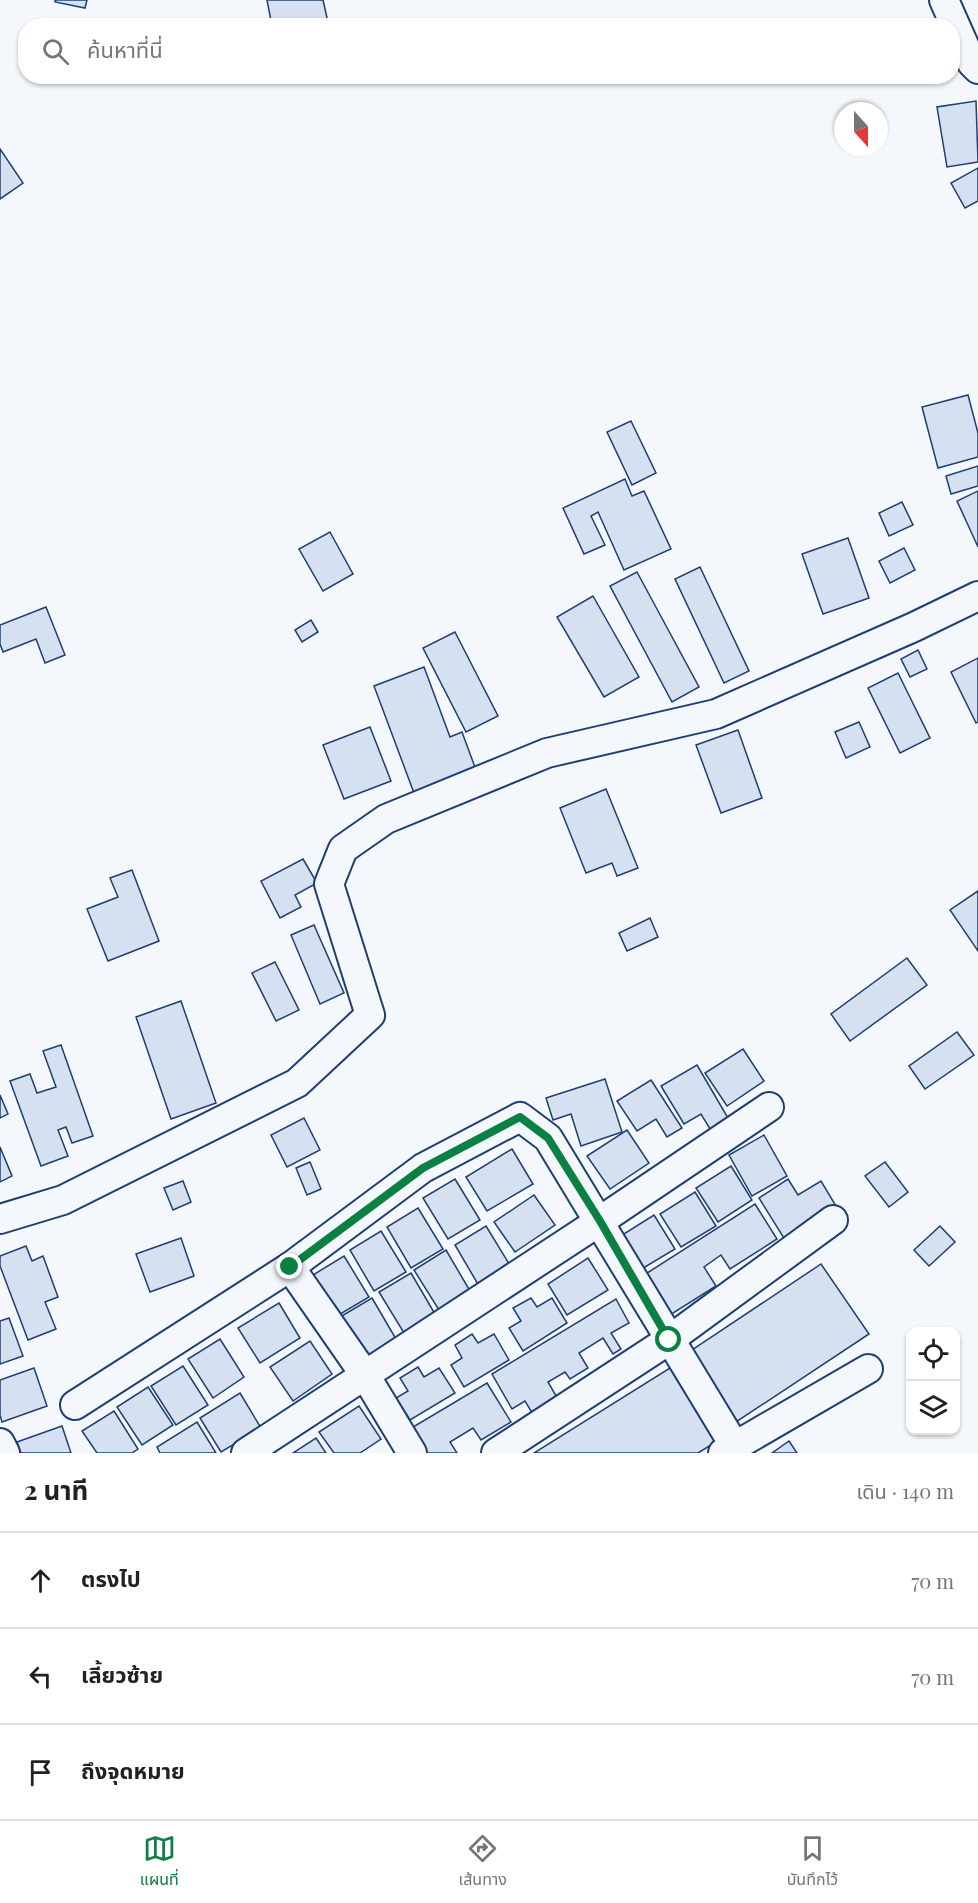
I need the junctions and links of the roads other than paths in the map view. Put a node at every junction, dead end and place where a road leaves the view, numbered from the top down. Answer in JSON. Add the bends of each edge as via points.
{"nodes":[{"id":1,"x":944,"y":0,"type":"edge"},
{"id":2,"x":952,"y":18,"type":"edge"},
{"id":3,"x":960,"y":36,"type":"edge"},
{"id":4,"x":978,"y":69,"type":"edge"},
{"id":5,"x":978,"y":596,"type":"edge"},
{"id":6,"x":769,"y":1107,"type":"dead end"},
{"id":7,"x":0,"y":1219,"type":"edge"},
{"id":8,"x":833,"y":1220,"type":"dead end"},
{"id":9,"x":600,"y":1221,"type":"junction"},
{"id":10,"x":290,"y":1267,"type":"junction"},
{"id":11,"x":669,"y":1340,"type":"junction"},
{"id":12,"x":868,"y":1369,"type":"dead end"},
{"id":13,"x":365,"y":1375,"type":"junction"},
{"id":14,"x":75,"y":1405,"type":"dead end"},
{"id":15,"x":0,"y":1443,"type":"edge"},
{"id":16,"x":729,"y":1449,"type":"edge"},
{"id":17,"x":5,"y":1453,"type":"edge"},
{"id":18,"x":246,"y":1453,"type":"edge"},
{"id":19,"x":412,"y":1453,"type":"edge"},
{"id":20,"x":495,"y":1453,"type":"edge"}],
"edges":[{"from":1,"to":2,"type":"street"},
{"from":3,"to":4,"type":"street"},
{"from":5,"to":7,"type":"street","via":[[716,714],[547,753],[386,819],[343,849],[329,884],[370,1015],[297,1083],[63,1200]]},
{"from":6,"to":9,"type":"street"},
{"from":8,"to":11,"type":"street"},
{"from":9,"to":10,"type":"street","via":[[548,1138],[520,1117],[423,1168]]},
{"from":9,"to":11,"type":"street"},
{"from":9,"to":13,"type":"street"},
{"from":10,"to":13,"type":"street"},
{"from":10,"to":14,"type":"street"},
{"from":11,"to":16,"type":"street"},
{"from":11,"to":20,"type":"street"},
{"from":12,"to":16,"type":"street"},
{"from":13,"to":18,"type":"street"},
{"from":13,"to":19,"type":"street"},
{"from":15,"to":17,"type":"street"}]}
